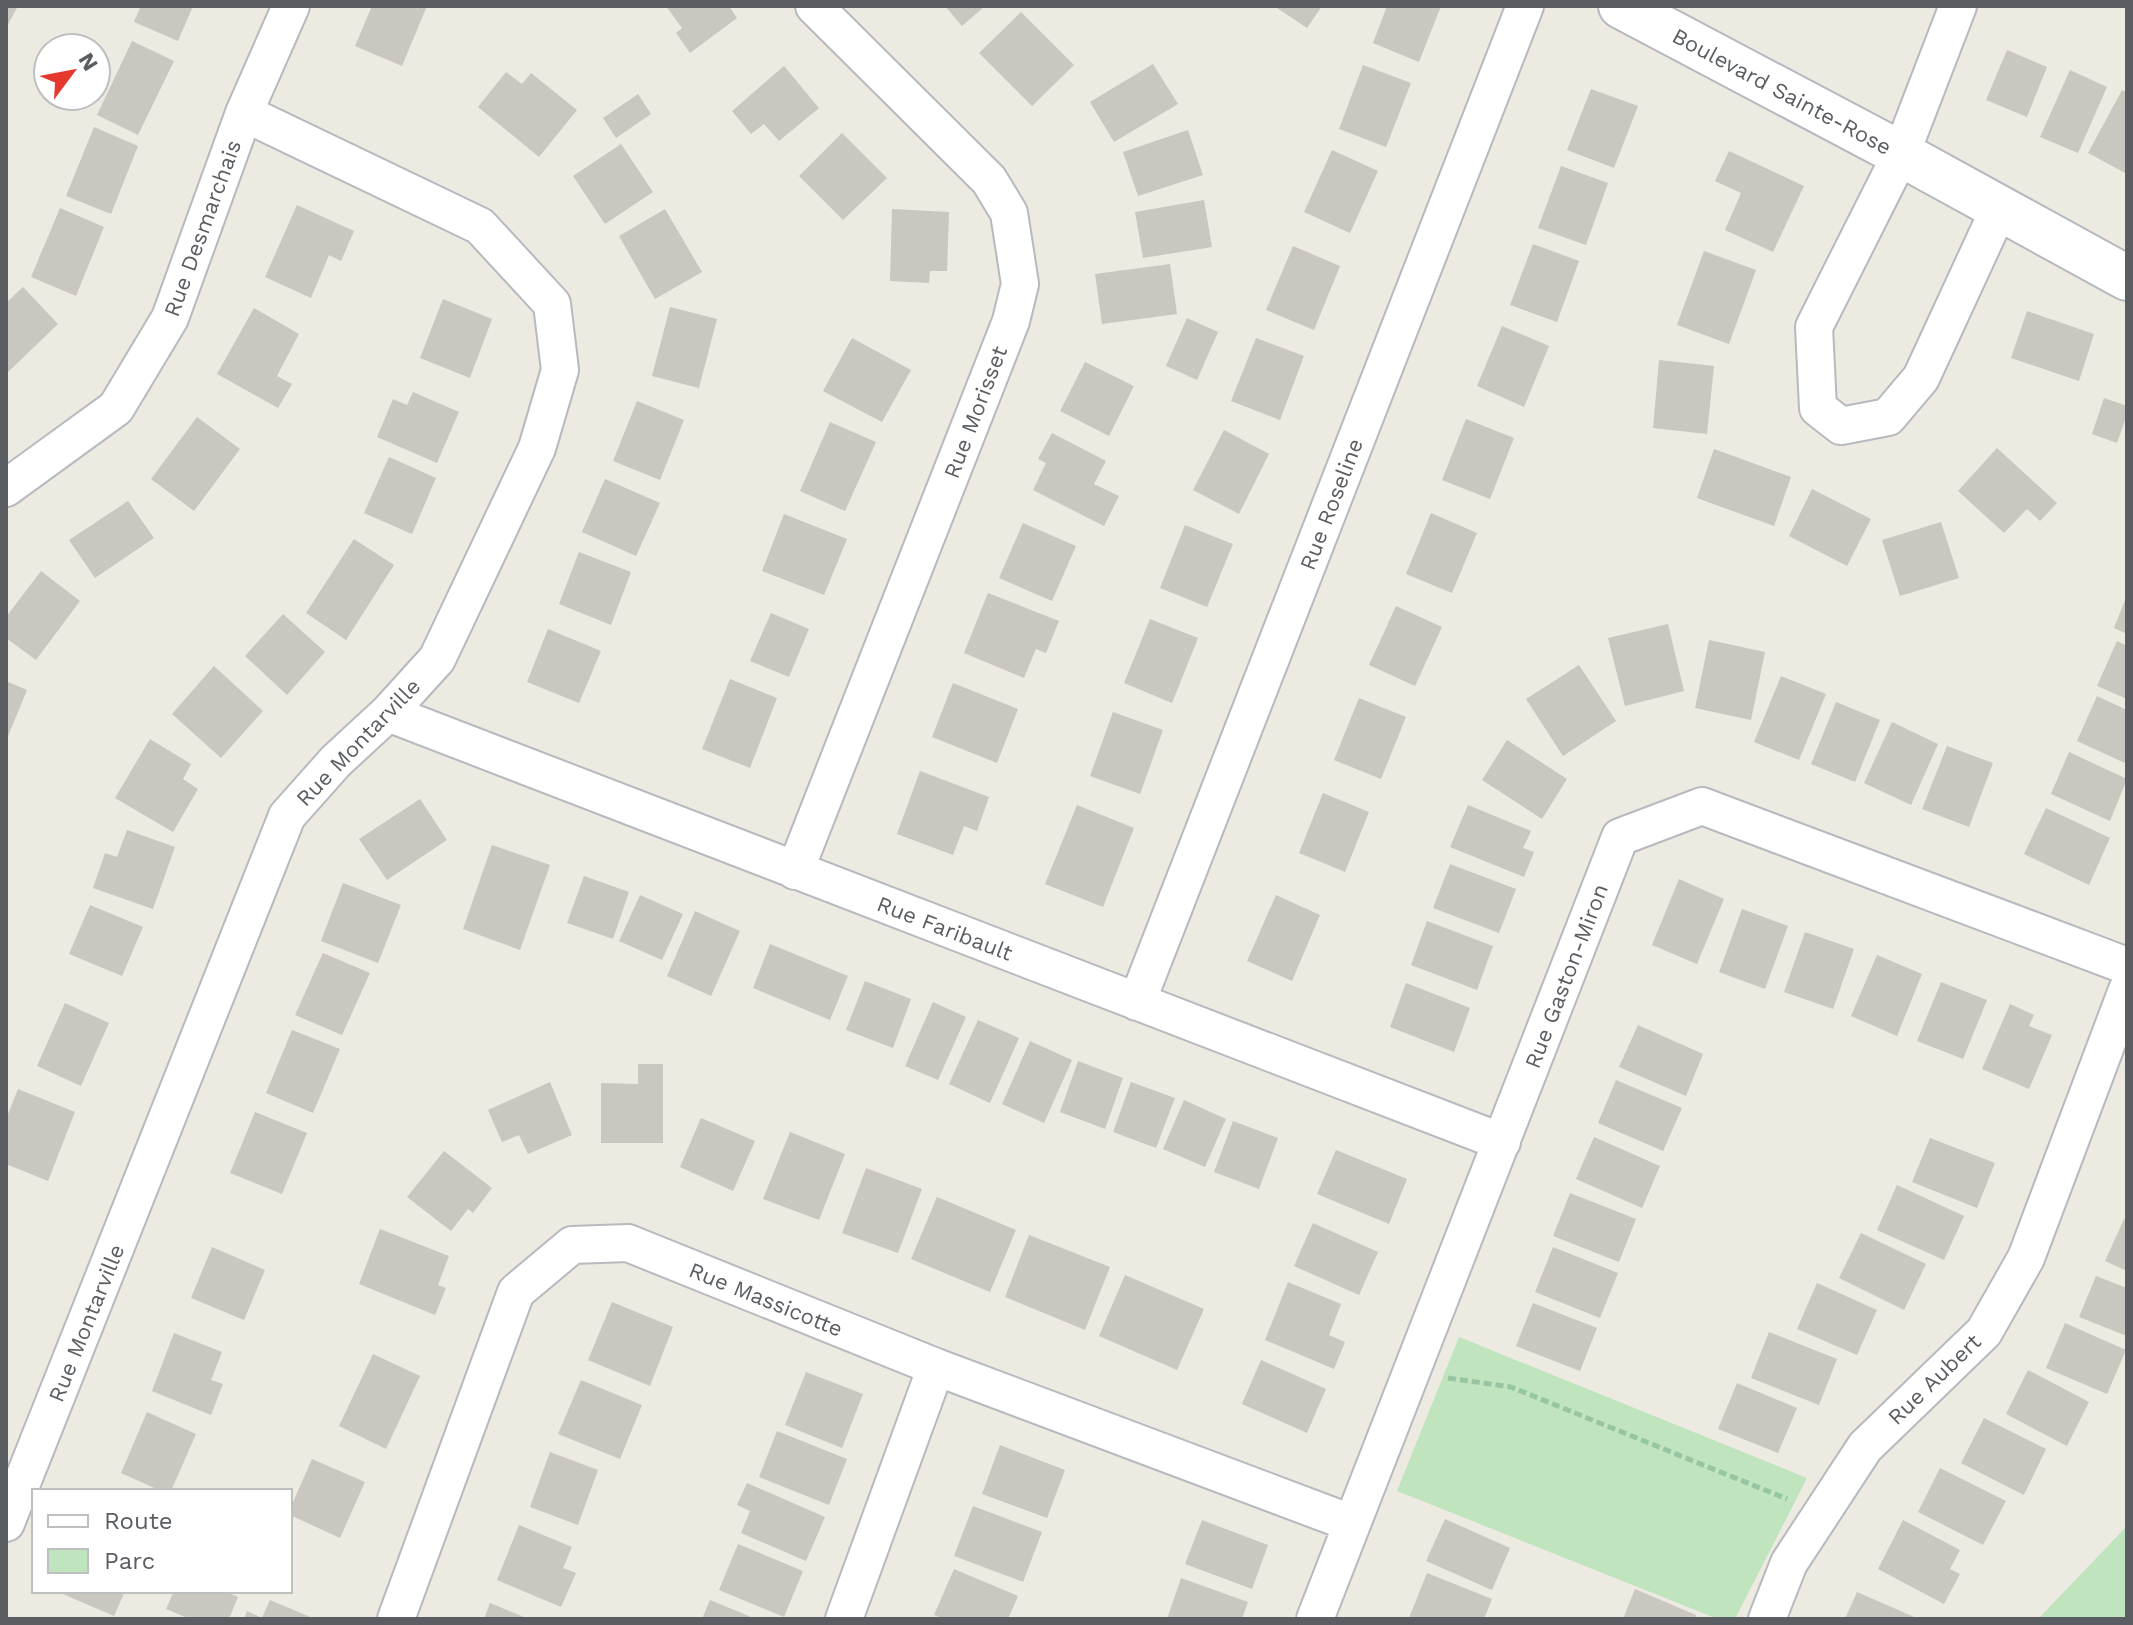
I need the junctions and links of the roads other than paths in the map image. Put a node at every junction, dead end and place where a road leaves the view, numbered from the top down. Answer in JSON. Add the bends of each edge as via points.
{"nodes":[{"id":1,"x":291,"y":6,"type":"edge"},
{"id":2,"x":814,"y":6,"type":"edge"},
{"id":3,"x":1525,"y":6,"type":"edge"},
{"id":4,"x":1621,"y":6,"type":"edge"},
{"id":5,"x":1958,"y":6,"type":"edge"},
{"id":6,"x":244,"y":113,"type":"junction"},
{"id":7,"x":1901,"y":154,"type":"junction"},
{"id":8,"x":1999,"y":209,"type":"junction"},
{"id":9,"x":2127,"y":278,"type":"edge"},
{"id":10,"x":6,"y":488,"type":"edge"},
{"id":11,"x":388,"y":713,"type":"junction"},
{"id":12,"x":795,"y":871,"type":"junction"},
{"id":13,"x":2127,"y":966,"type":"edge"},
{"id":14,"x":2127,"y":990,"type":"edge"},
{"id":15,"x":1137,"y":1002,"type":"junction"},
{"id":16,"x":1502,"y":1142,"type":"junction"},
{"id":17,"x":936,"y":1367,"type":"junction"},
{"id":18,"x":6,"y":1523,"type":"edge"},
{"id":19,"x":1351,"y":1523,"type":"junction"},
{"id":20,"x":396,"y":1619,"type":"edge"},
{"id":21,"x":844,"y":1619,"type":"edge"},
{"id":22,"x":1315,"y":1619,"type":"edge"},
{"id":23,"x":1767,"y":1619,"type":"edge"}],
"edges":[{"from":1,"to":6,"type":"street","name":"Rue Desmarchais"},
{"from":2,"to":12,"type":"street","name":"Rue Morisset","via":[[989,180],[1009,213],[1020,284],[1011,321]]},
{"from":3,"to":15,"type":"street","name":"Rue Roseline"},
{"from":4,"to":7,"type":"street","name":"Boulevard Sainte-Rose"},
{"from":5,"to":7,"type":"street"},
{"from":6,"to":10,"type":"street","name":"Rue Desmarchais","via":[[170,318],[116,408]]},
{"from":6,"to":11,"type":"street","name":"Rue Montarville","via":[[480,226],[552,304],[560,370],[537,448],[437,659]]},
{"from":7,"to":8,"type":"street","name":"Boulevard Sainte-Rose"},
{"from":7,"to":8,"type":"street","name":"Boulevard Sainte-Rose","via":[[1814,327],[1818,408],[1841,426],[1888,417],[1921,378]]},
{"from":8,"to":9,"type":"street","name":"Boulevard Sainte-Rose"},
{"from":11,"to":12,"type":"street","name":"Rue Faribault"},
{"from":11,"to":18,"type":"street","name":"Rue Montarville","via":[[287,816]]},
{"from":12,"to":15,"type":"street","name":"Rue Faribault"},
{"from":13,"to":16,"type":"street","name":"Rue Gaston-Miron","via":[[1702,806],[1620,837]]},
{"from":14,"to":23,"type":"street","name":"Rue Aubert","via":[[2026,1258],[1984,1332],[1865,1447],[1789,1563]]},
{"from":15,"to":16,"type":"street","name":"Rue Faribault"},
{"from":16,"to":19,"type":"street","name":"Rue Gaston-Miron"},
{"from":17,"to":19,"type":"street","name":"Rue Massicotte"},
{"from":17,"to":20,"type":"street","name":"Rue Massicotte","via":[[628,1243],[572,1245],[516,1292]]},
{"from":17,"to":21,"type":"street"},
{"from":19,"to":22,"type":"street","name":"Rue Gaston-Miron"}]}
